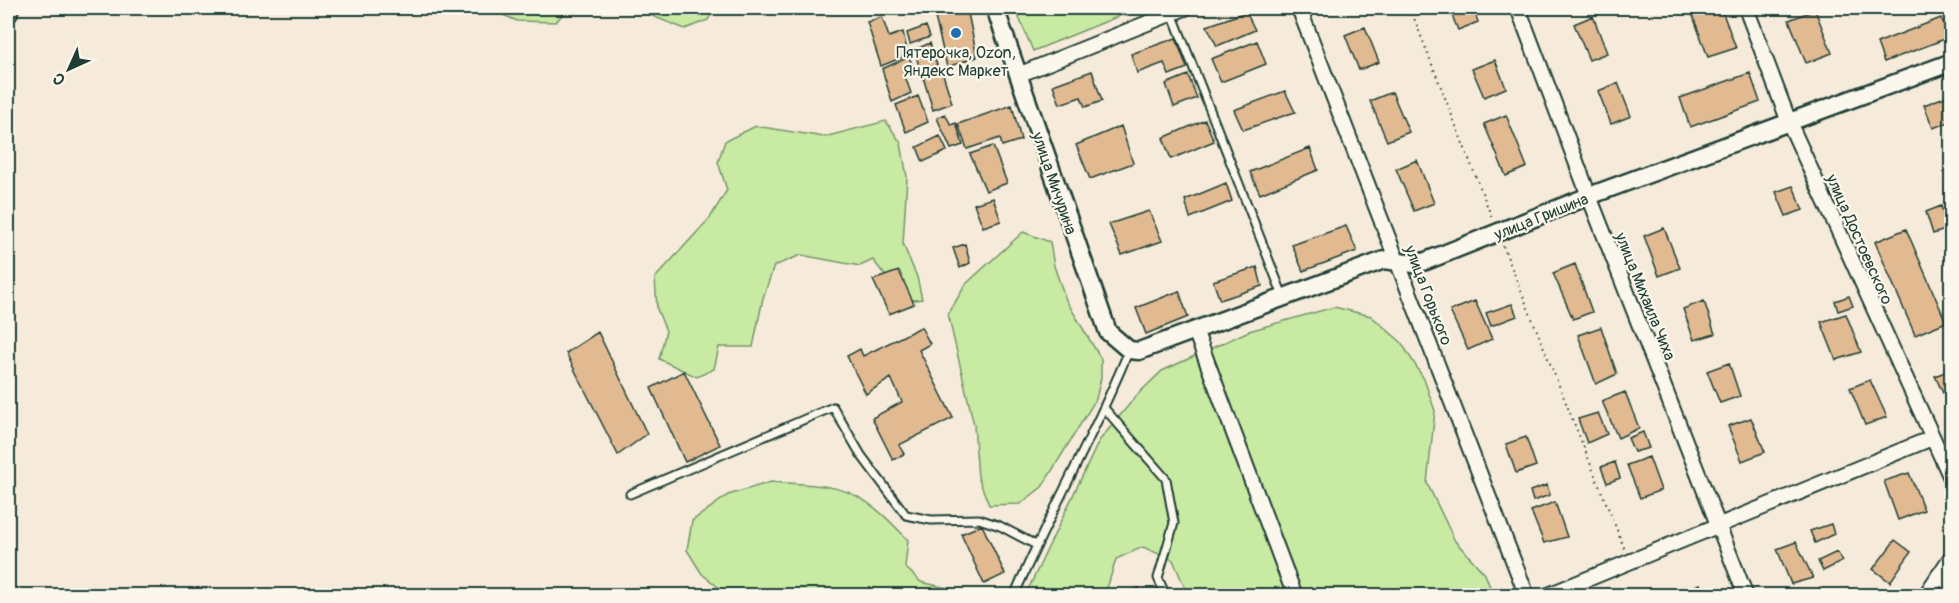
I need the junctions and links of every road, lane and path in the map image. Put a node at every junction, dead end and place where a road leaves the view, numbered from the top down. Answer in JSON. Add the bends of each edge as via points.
{"nodes":[{"id":1,"x":9,"y":8,"type":"edge"},
{"id":2,"x":995,"y":8,"type":"edge"},
{"id":3,"x":1299,"y":8,"type":"edge"},
{"id":4,"x":1410,"y":8,"type":"edge"},
{"id":5,"x":1518,"y":8,"type":"edge"},
{"id":6,"x":1746,"y":8,"type":"edge"},
{"id":7,"x":1949,"y":8,"type":"edge"},
{"id":8,"x":1178,"y":10,"type":"edge"},
{"id":9,"x":8,"y":13,"type":"edge"},
{"id":10,"x":1952,"y":15,"type":"edge"},
{"id":11,"x":1952,"y":62,"type":"edge"},
{"id":12,"x":1018,"y":75,"type":"junction"},
{"id":13,"x":1789,"y":122,"type":"junction"},
{"id":14,"x":1589,"y":196,"type":"junction"},
{"id":15,"x":1498,"y":234,"type":"junction"},
{"id":16,"x":1398,"y":260,"type":"junction"},
{"id":17,"x":1283,"y":296,"type":"junction"},
{"id":18,"x":1195,"y":330,"type":"junction"},
{"id":19,"x":1129,"y":350,"type":"junction"},
{"id":20,"x":1105,"y":409,"type":"junction"},
{"id":21,"x":1932,"y":438,"type":"junction"},
{"id":22,"x":1952,"y":480,"type":"edge"},
{"id":23,"x":630,"y":494,"type":"dead end"},
{"id":24,"x":1718,"y":524,"type":"junction"},
{"id":25,"x":1036,"y":545,"type":"junction"},
{"id":26,"x":1952,"y":556,"type":"edge"},
{"id":27,"x":1629,"y":561,"type":"junction"},
{"id":28,"x":1938,"y":576,"type":"junction"},
{"id":29,"x":1952,"y":585,"type":"edge"},
{"id":30,"x":1014,"y":596,"type":"edge"},
{"id":31,"x":1166,"y":596,"type":"edge"},
{"id":32,"x":1295,"y":596,"type":"edge"},
{"id":33,"x":1527,"y":596,"type":"edge"},
{"id":34,"x":1546,"y":596,"type":"edge"},
{"id":35,"x":1746,"y":596,"type":"edge"},
{"id":36,"x":1925,"y":596,"type":"edge"}],
"edges":[{"from":1,"to":9,"type":"main road"},
{"from":2,"to":12,"type":"street","name":"улица Мичурина"},
{"from":3,"to":16,"type":"street","name":"улица Горького"},
{"from":4,"to":15,"type":"path"},
{"from":5,"to":14,"type":"street","name":"улица Михаила Чиха"},
{"from":6,"to":13,"type":"street","name":"улица Достоевского"},
{"from":7,"to":10,"type":"street"},
{"from":8,"to":12,"type":"street"},
{"from":8,"to":17,"type":"lane"},
{"from":11,"to":13,"type":"street","name":"улица Гришина"},
{"from":12,"to":19,"type":"street","name":"улица Мичурина","via":[[1105,323],[1118,343]]},
{"from":13,"to":14,"type":"street","name":"улица Гришина"},
{"from":13,"to":21,"type":"street","name":"улица Достоевского"},
{"from":14,"to":15,"type":"street","name":"улица Гришина"},
{"from":14,"to":24,"type":"street","name":"улица Михаила Чиха"},
{"from":15,"to":16,"type":"street","name":"улица Гришина","via":[[1426,261],[1414,264]]},
{"from":15,"to":27,"type":"path"},
{"from":16,"to":17,"type":"street","name":"улица Гришина","via":[[1384,260]]},
{"from":16,"to":33,"type":"street","name":"улица Горького"},
{"from":17,"to":18,"type":"street","name":"улица Гришина"},
{"from":18,"to":19,"type":"street","name":"улица Гришина","via":[[1149,349]]},
{"from":18,"to":32,"type":"street"},
{"from":19,"to":20,"type":"lane"},
{"from":20,"to":25,"type":"lane"},
{"from":20,"to":31,"type":"lane","via":[[1166,479],[1174,523],[1158,578]]},
{"from":21,"to":22,"type":"street","name":"улица Достоевского"},
{"from":21,"to":24,"type":"street"},
{"from":23,"to":25,"type":"lane","via":[[834,407],[861,454],[906,515],[931,520],[979,519]]},
{"from":24,"to":27,"type":"street"},
{"from":24,"to":35,"type":"street","name":"улица Михаила Чиха"},
{"from":25,"to":30,"type":"lane"},
{"from":26,"to":28,"type":"street"},
{"from":27,"to":34,"type":"street"},
{"from":28,"to":29,"type":"street"},
{"from":28,"to":36,"type":"street"}]}
